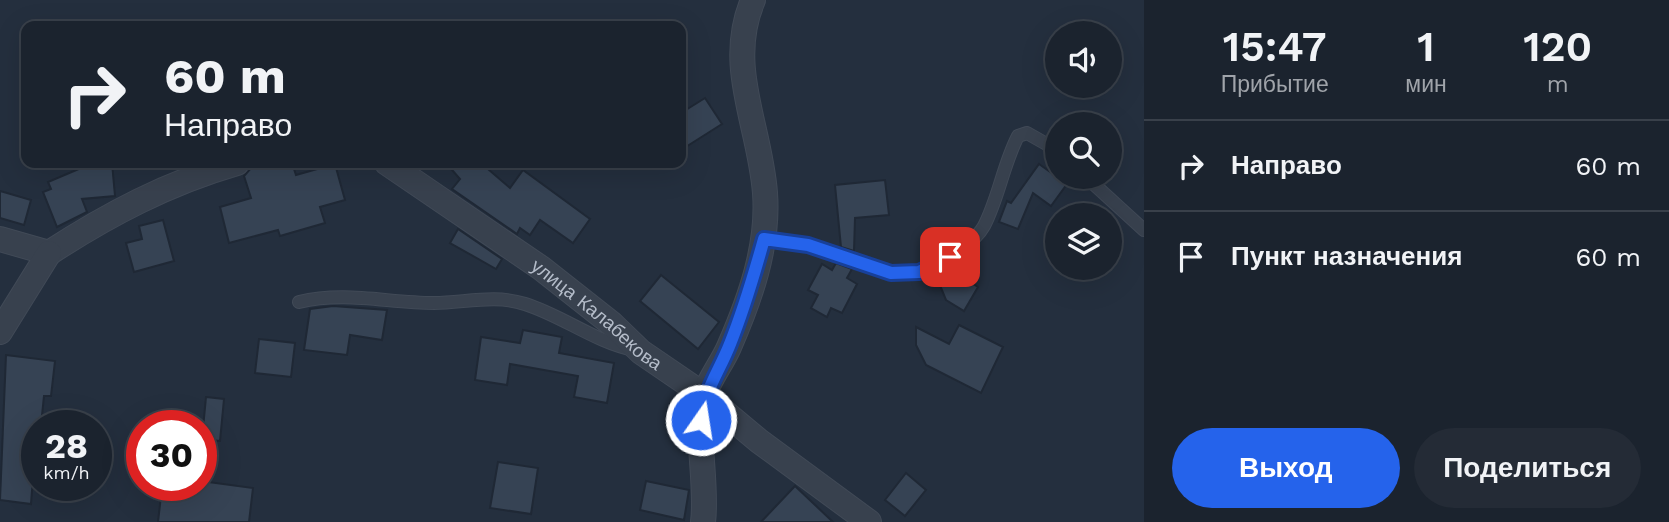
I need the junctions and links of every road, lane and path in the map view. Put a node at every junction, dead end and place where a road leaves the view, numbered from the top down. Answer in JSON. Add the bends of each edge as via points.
{"nodes":[{"id":1,"x":753,"y":0,"type":"edge"},
{"id":2,"x":1045,"y":143,"type":"edge"},
{"id":3,"x":221,"y":168,"type":"edge"},
{"id":4,"x":394,"y":168,"type":"edge"},
{"id":5,"x":1099,"y":189,"type":"edge"},
{"id":6,"x":1144,"y":230,"type":"edge"},
{"id":7,"x":0,"y":239,"type":"edge"},
{"id":8,"x":764,"y":239,"type":"junction"},
{"id":9,"x":49,"y":253,"type":"junction"},
{"id":10,"x":299,"y":302,"type":"dead end"},
{"id":11,"x":0,"y":332,"type":"edge"},
{"id":12,"x":641,"y":352,"type":"junction"},
{"id":13,"x":704,"y":395,"type":"junction"},
{"id":14,"x":703,"y":522,"type":"edge"},
{"id":15,"x":869,"y":522,"type":"edge"}],
"edges":[{"from":1,"to":8,"type":"street","via":[[740,53],[760,152]]},
{"from":2,"to":8,"type":"lane","via":[[1027,133],[1018,136],[1005,160],[983,228],[950,257],[919,272],[891,273],[808,245]]},
{"from":3,"to":9,"type":"street","via":[[132,202]]},
{"from":4,"to":12,"type":"street","name":"улица Калабекова","via":[[541,268]]},
{"from":5,"to":6,"type":"lane"},
{"from":7,"to":9,"type":"street"},
{"from":8,"to":13,"type":"street","via":[[748,298]]},
{"from":9,"to":11,"type":"street"},
{"from":10,"to":12,"type":"lane","via":[[348,296],[433,303],[501,299],[551,314],[613,346]]},
{"from":12,"to":13,"type":"street","name":"улица Калабекова"},
{"from":13,"to":14,"type":"street"},
{"from":13,"to":15,"type":"street","name":"улица Калабекова"}]}
